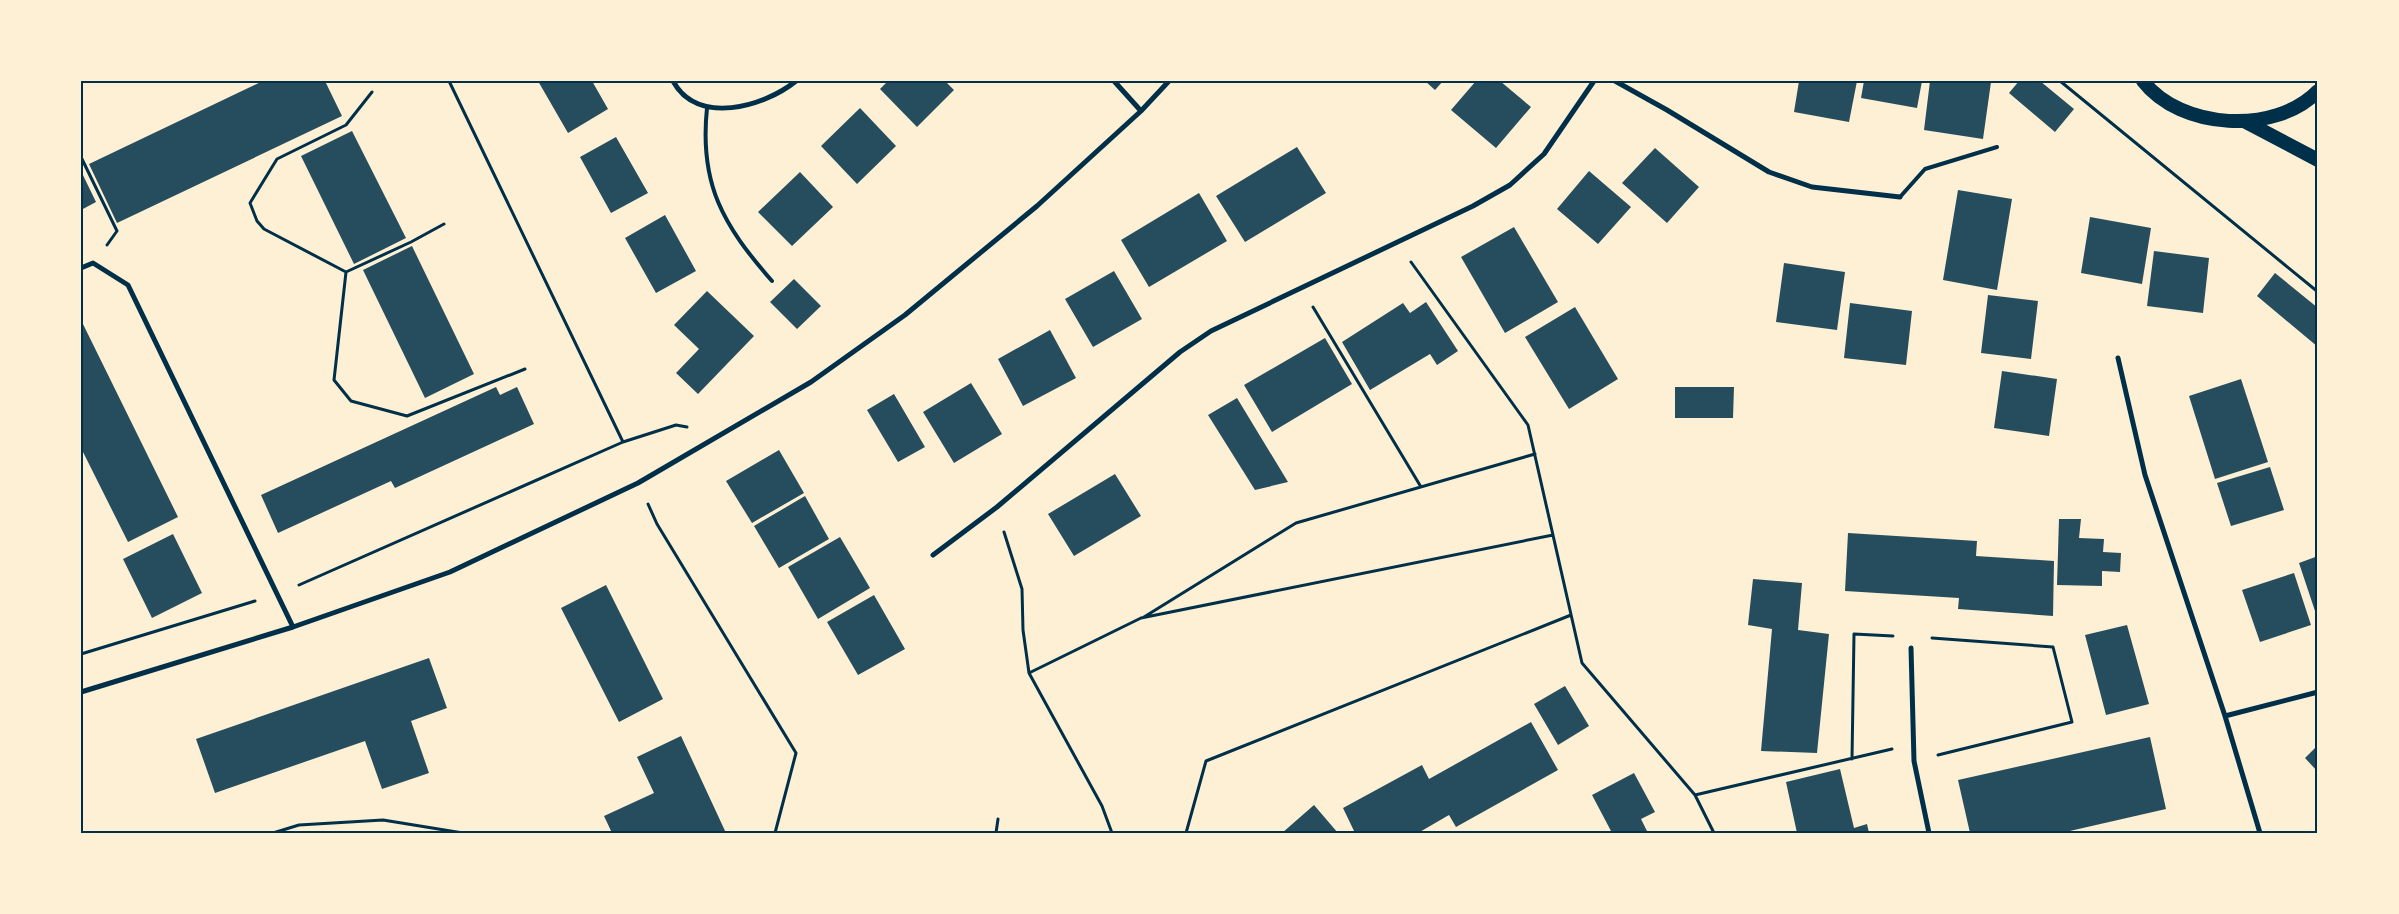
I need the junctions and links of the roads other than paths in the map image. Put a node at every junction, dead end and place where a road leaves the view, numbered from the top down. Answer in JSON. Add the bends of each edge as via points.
{"nodes":[{"id":1,"x":673,"y":81,"type":"edge"},
{"id":2,"x":796,"y":81,"type":"edge"},
{"id":3,"x":1114,"y":81,"type":"edge"},
{"id":4,"x":1169,"y":81,"type":"edge"},
{"id":5,"x":1594,"y":81,"type":"edge"},
{"id":6,"x":1615,"y":81,"type":"edge"},
{"id":7,"x":2143,"y":81,"type":"edge"},
{"id":8,"x":2318,"y":91,"type":"edge"},
{"id":9,"x":707,"y":108,"type":"junction"},
{"id":10,"x":1141,"y":111,"type":"junction"},
{"id":11,"x":2246,"y":122,"type":"junction"},
{"id":12,"x":1997,"y":147,"type":"dead end"},
{"id":13,"x":2318,"y":160,"type":"edge"},
{"id":14,"x":1900,"y":196,"type":"joint"},
{"id":15,"x":81,"y":268,"type":"edge"},
{"id":16,"x":772,"y":281,"type":"dead end"},
{"id":17,"x":2118,"y":358,"type":"dead end"},
{"id":18,"x":933,"y":555,"type":"dead end"},
{"id":19,"x":293,"y":627,"type":"junction"},
{"id":20,"x":1911,"y":648,"type":"road end"},
{"id":21,"x":81,"y":692,"type":"edge"},
{"id":22,"x":2318,"y":692,"type":"edge"},
{"id":23,"x":2225,"y":716,"type":"junction"},
{"id":24,"x":1929,"y":833,"type":"edge"},
{"id":25,"x":2260,"y":833,"type":"edge"}],
"edges":[{"from":1,"to":9,"type":"street","via":[[678,90]]},
{"from":2,"to":9,"type":"street","via":[[733,110]]},
{"from":3,"to":10,"type":"street"},
{"from":4,"to":10,"type":"street"},
{"from":5,"to":18,"type":"street","via":[[1544,154],[1510,185],[1473,206],[1211,331],[1180,352],[997,507]]},
{"from":6,"to":14,"type":"street","via":[[1769,172],[1812,187]]},
{"from":7,"to":11,"type":"highway","via":[[2176,107],[2210,120]]},
{"from":8,"to":11,"type":"highway","via":[[2282,114]]},
{"from":9,"to":16,"type":"lane","via":[[704,137],[707,169],[715,195],[727,222]]},
{"from":10,"to":19,"type":"street","via":[[1037,206],[904,315],[811,382],[638,483],[450,572]]},
{"from":11,"to":13,"type":"highway"},
{"from":12,"to":14,"type":"lane","via":[[1925,170]]},
{"from":15,"to":19,"type":"street","via":[[93,263],[128,285]]},
{"from":17,"to":23,"type":"street","via":[[2145,475]]},
{"from":19,"to":21,"type":"street"},
{"from":20,"to":24,"type":"street","via":[[1914,761]]},
{"from":22,"to":23,"type":"street"},
{"from":23,"to":25,"type":"street"}]}
